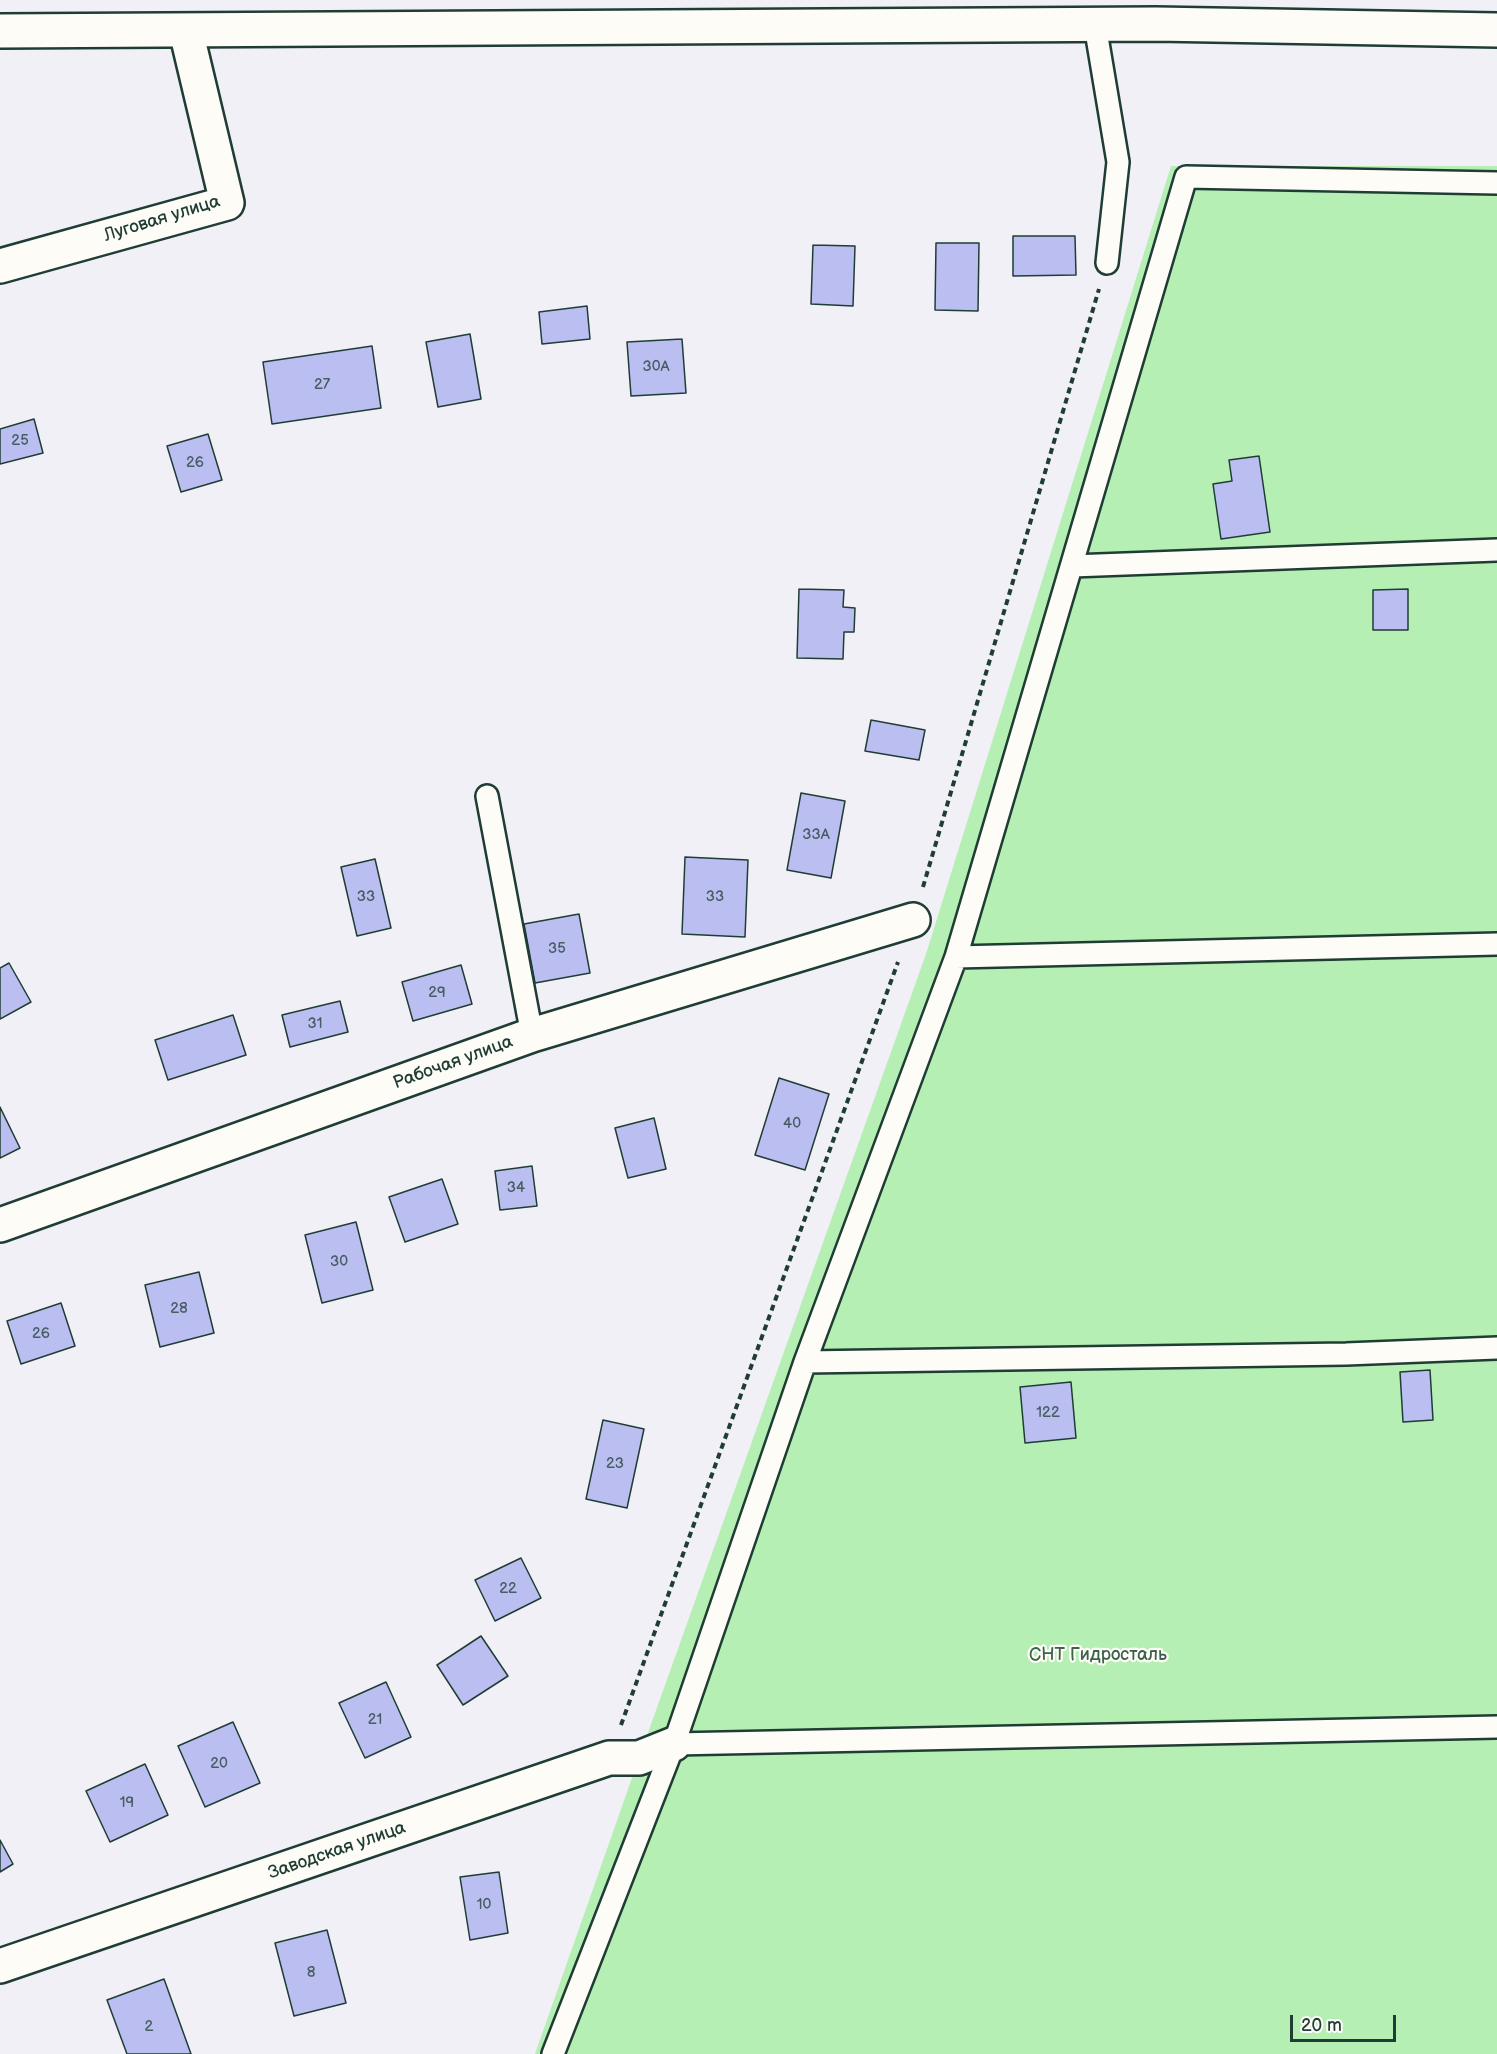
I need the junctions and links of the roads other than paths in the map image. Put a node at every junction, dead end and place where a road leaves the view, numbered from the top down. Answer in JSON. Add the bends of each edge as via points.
{"nodes":[{"id":1,"x":1095,"y":25,"type":"junction"},
{"id":2,"x":1497,"y":30,"type":"edge"},
{"id":3,"x":0,"y":31,"type":"edge"},
{"id":4,"x":186,"y":31,"type":"junction"},
{"id":5,"x":1497,"y":183,"type":"edge"},
{"id":6,"x":1107,"y":263,"type":"road end"},
{"id":7,"x":0,"y":266,"type":"edge"},
{"id":8,"x":1497,"y":550,"type":"edge"},
{"id":9,"x":1072,"y":566,"type":"junction"},
{"id":10,"x":487,"y":796,"type":"dead end"},
{"id":11,"x":913,"y":920,"type":"road end"},
{"id":12,"x":1497,"y":944,"type":"edge"},
{"id":13,"x":956,"y":957,"type":"junction"},
{"id":14,"x":532,"y":1035,"type":"junction"},
{"id":15,"x":0,"y":1225,"type":"edge"},
{"id":16,"x":1497,"y":1348,"type":"edge"},
{"id":17,"x":805,"y":1362,"type":"junction"},
{"id":18,"x":1497,"y":1727,"type":"edge"},
{"id":19,"x":674,"y":1744,"type":"junction"},
{"id":20,"x":0,"y":1966,"type":"edge"},
{"id":21,"x":553,"y":2054,"type":"edge"}],
"edges":[{"from":1,"to":2,"type":"street"},
{"from":1,"to":4,"type":"street"},
{"from":1,"to":6,"type":"lane","via":[[1118,162]]},
{"from":3,"to":4,"type":"street"},
{"from":4,"to":7,"type":"street","name":"Луговая улица","via":[[227,203]]},
{"from":5,"to":9,"type":"lane","via":[[1186,177]]},
{"from":8,"to":9,"type":"lane"},
{"from":9,"to":13,"type":"lane"},
{"from":10,"to":14,"type":"lane"},
{"from":11,"to":14,"type":"street","name":"Рабочая улица"},
{"from":12,"to":13,"type":"lane"},
{"from":13,"to":17,"type":"lane"},
{"from":14,"to":15,"type":"street","name":"Рабочая улица"},
{"from":16,"to":17,"type":"lane"},
{"from":17,"to":19,"type":"lane"},
{"from":18,"to":19,"type":"lane"},
{"from":19,"to":20,"type":"street","name":"Заводская улица","via":[[639,1758],[609,1758]]},
{"from":19,"to":21,"type":"lane"}]}
